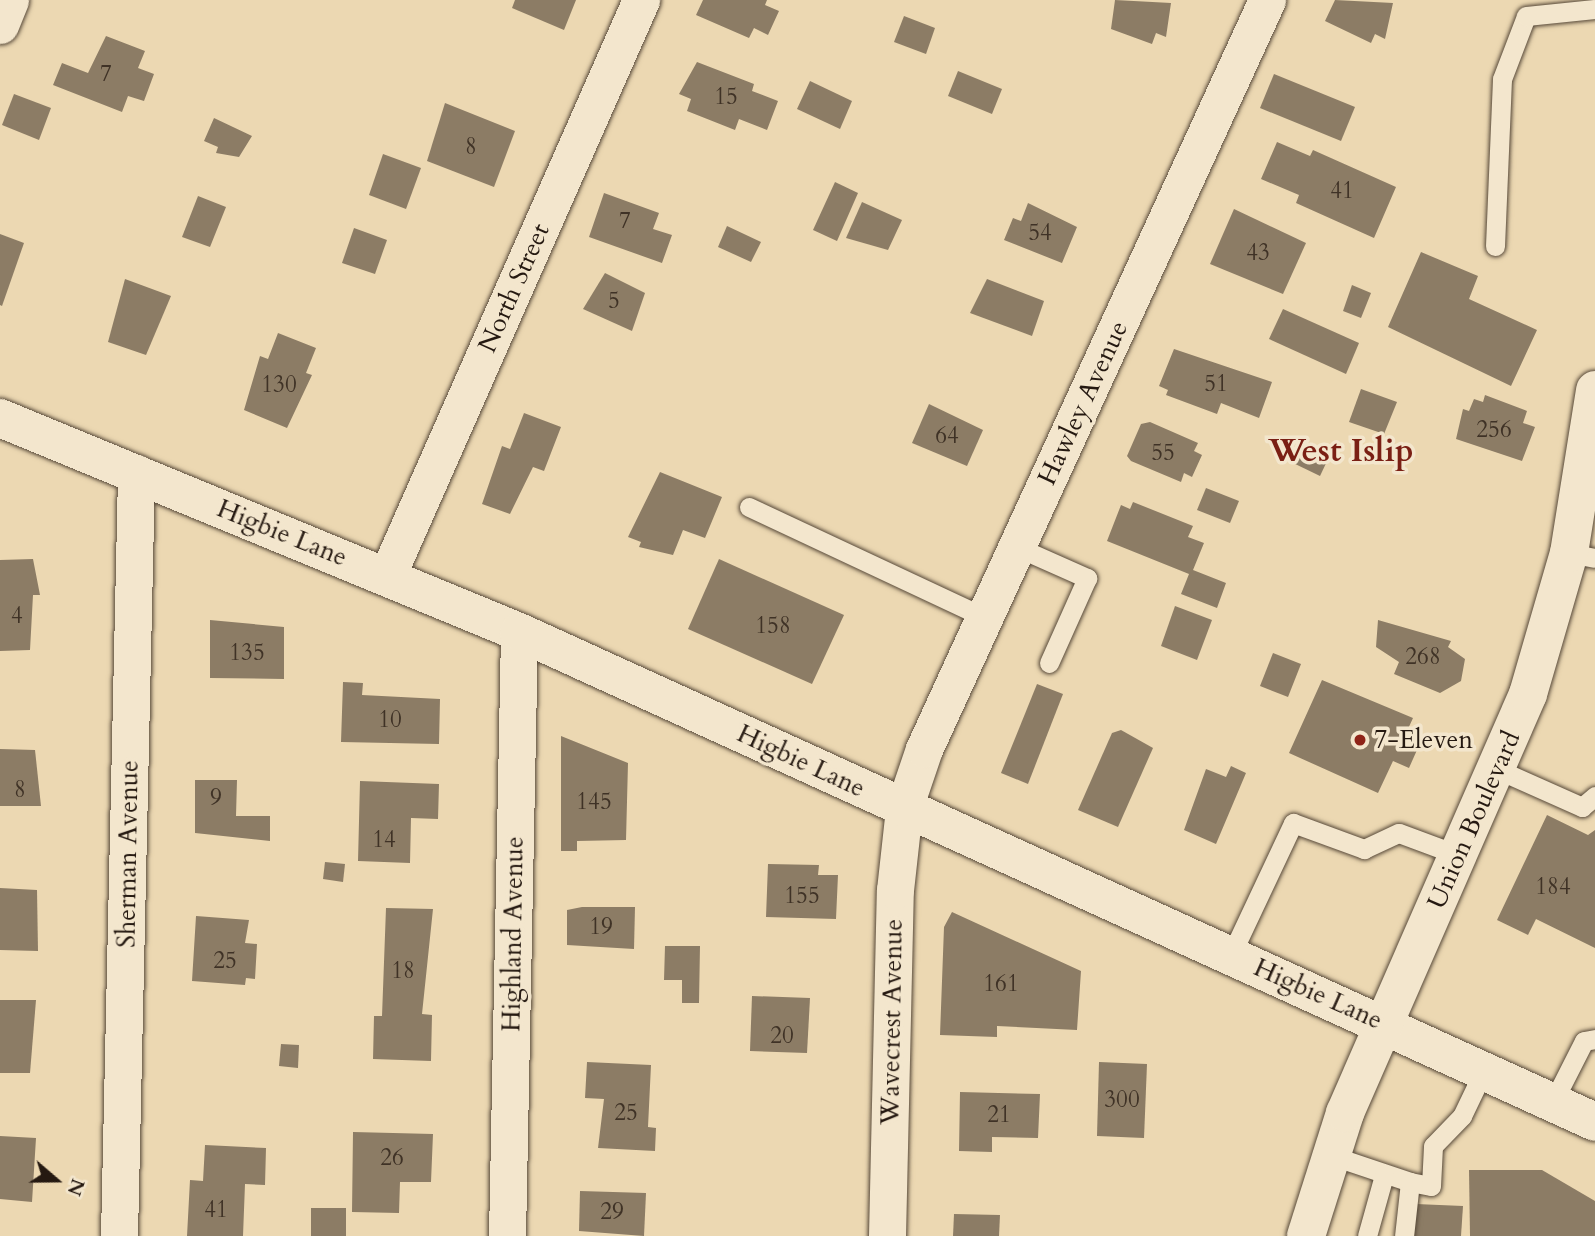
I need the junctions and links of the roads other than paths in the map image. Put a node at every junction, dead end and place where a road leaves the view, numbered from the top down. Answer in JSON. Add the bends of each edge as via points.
{"nodes":[{"id":1,"x":10,"y":0,"type":"edge"},
{"id":2,"x":641,"y":0,"type":"edge"},
{"id":3,"x":1267,"y":0,"type":"edge"},
{"id":4,"x":1595,"y":9,"type":"edge"},
{"id":5,"x":0,"y":26,"type":"edge"},
{"id":6,"x":1495,"y":246,"type":"dead end"},
{"id":7,"x":1595,"y":390,"type":"edge"},
{"id":8,"x":0,"y":418,"type":"edge"},
{"id":9,"x":136,"y":473,"type":"junction"},
{"id":10,"x":749,"y":507,"type":"dead end"},
{"id":11,"x":1017,"y":547,"type":"junction"},
{"id":12,"x":1582,"y":555,"type":"edge"},
{"id":13,"x":387,"y":576,"type":"junction"},
{"id":14,"x":984,"y":617,"type":"junction"},
{"id":15,"x":519,"y":632,"type":"junction"},
{"id":16,"x":1049,"y":663,"type":"dead end"},
{"id":17,"x":1499,"y":770,"type":"junction"},
{"id":18,"x":1595,"y":796,"type":"edge"},
{"id":19,"x":904,"y":808,"type":"junction"},
{"id":20,"x":1461,"y":856,"type":"junction"},
{"id":21,"x":1231,"y":955,"type":"junction"},
{"id":22,"x":1384,"y":1024,"type":"junction"},
{"id":23,"x":1595,"y":1039,"type":"edge"},
{"id":24,"x":1484,"y":1070,"type":"junction"},
{"id":25,"x":1553,"y":1102,"type":"junction"},
{"id":26,"x":1595,"y":1122,"type":"edge"},
{"id":27,"x":1330,"y":1155,"type":"junction"},
{"id":28,"x":1384,"y":1175,"type":"junction"},
{"id":29,"x":1410,"y":1182,"type":"junction"},
{"id":30,"x":118,"y":1236,"type":"edge"},
{"id":31,"x":507,"y":1236,"type":"edge"},
{"id":32,"x":887,"y":1236,"type":"edge"},
{"id":33,"x":1306,"y":1236,"type":"edge"},
{"id":34,"x":1367,"y":1236,"type":"edge"},
{"id":35,"x":1404,"y":1236,"type":"edge"}],
"edges":[{"from":1,"to":5,"type":"street"},
{"from":2,"to":13,"type":"street","name":"North Street"},
{"from":3,"to":11,"type":"street","name":"Hawley Avenue"},
{"from":4,"to":6,"type":"lane","via":[[1526,16],[1502,79]]},
{"from":7,"to":12,"type":"main road","name":"Union Boulevard"},
{"from":8,"to":9,"type":"main road","name":"Higbie Lane"},
{"from":9,"to":13,"type":"main road","name":"Higbie Lane"},
{"from":9,"to":30,"type":"street","name":"Sherman Avenue"},
{"from":10,"to":14,"type":"lane"},
{"from":11,"to":14,"type":"street","name":"Hawley Avenue"},
{"from":11,"to":16,"type":"lane","via":[[1087,578]]},
{"from":12,"to":17,"type":"main road","name":"Union Boulevard"},
{"from":13,"to":15,"type":"main road","name":"Higbie Lane"},
{"from":14,"to":19,"type":"street","name":"Hawley Avenue"},
{"from":15,"to":19,"type":"main road","name":"Higbie Lane"},
{"from":15,"to":31,"type":"street","name":"Highland Avenue"},
{"from":17,"to":18,"type":"lane","via":[[1581,807]]},
{"from":17,"to":20,"type":"main road","name":"Union Boulevard"},
{"from":19,"to":21,"type":"main road","name":"Higbie Lane"},
{"from":19,"to":32,"type":"street","name":"Wavecrest Avenue","via":[[895,890]]},
{"from":20,"to":21,"type":"lane","via":[[1399,833],[1364,849],[1293,823]]},
{"from":20,"to":22,"type":"main road","name":"Union Boulevard"},
{"from":21,"to":22,"type":"main road","name":"Higbie Lane"},
{"from":22,"to":24,"type":"main road","name":"Higbie Lane"},
{"from":22,"to":27,"type":"main road","name":"Union Boulevard"},
{"from":23,"to":25,"type":"lane","via":[[1584,1041]]},
{"from":24,"to":25,"type":"main road","name":"Higbie Lane"},
{"from":24,"to":29,"type":"lane","via":[[1462,1116],[1433,1146],[1431,1186]]},
{"from":25,"to":26,"type":"main road","name":"Higbie Lane"},
{"from":27,"to":28,"type":"lane"},
{"from":27,"to":33,"type":"main road","name":"Union Boulevard"},
{"from":28,"to":29,"type":"lane"},
{"from":28,"to":34,"type":"lane"},
{"from":29,"to":35,"type":"lane"}]}
